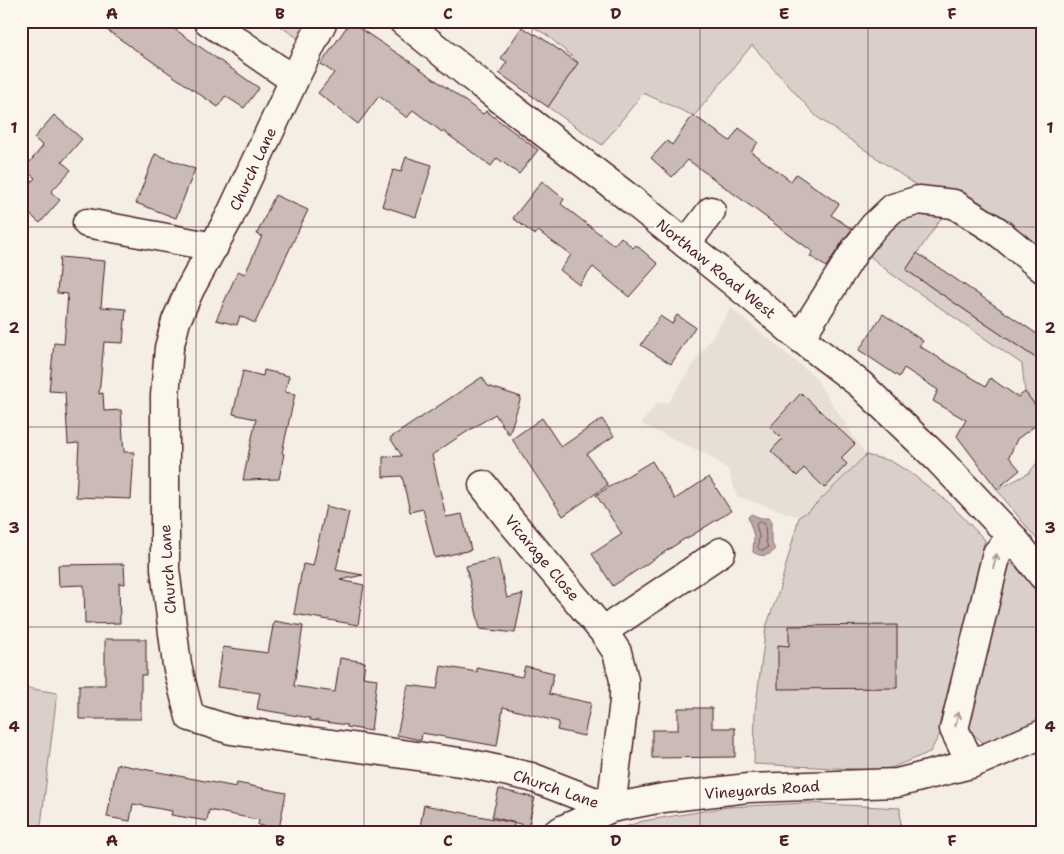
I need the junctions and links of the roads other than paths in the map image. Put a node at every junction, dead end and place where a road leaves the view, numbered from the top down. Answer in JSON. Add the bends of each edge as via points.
{"nodes":[{"id":1,"x":208,"y":21,"type":"edge"},
{"id":2,"x":323,"y":21,"type":"edge"},
{"id":3,"x":403,"y":21,"type":"edge"},
{"id":4,"x":294,"y":80,"type":"junction"},
{"id":5,"x":711,"y":211,"type":"dead end"},
{"id":6,"x":87,"y":223,"type":"dead end"},
{"id":7,"x":686,"y":244,"type":"junction"},
{"id":8,"x":214,"y":248,"type":"junction"},
{"id":9,"x":1043,"y":269,"type":"edge"},
{"id":10,"x":800,"y":338,"type":"junction"},
{"id":11,"x":483,"y":485,"type":"dead end"},
{"id":12,"x":1012,"y":537,"type":"junction"},
{"id":13,"x":721,"y":552,"type":"dead end"},
{"id":14,"x":1043,"y":576,"type":"edge"},
{"id":15,"x":603,"y":630,"type":"junction"},
{"id":16,"x":1043,"y":734,"type":"edge"},
{"id":17,"x":971,"y":764,"type":"junction"},
{"id":18,"x":611,"y":808,"type":"junction"},
{"id":19,"x":557,"y":833,"type":"edge"}],
"edges":[{"from":1,"to":4,"type":"street"},
{"from":2,"to":4,"type":"street","name":"Church Lane"},
{"from":3,"to":7,"type":"street","name":"Northaw Road West"},
{"from":4,"to":8,"type":"street","name":"Church Lane"},
{"from":5,"to":7,"type":"street"},
{"from":6,"to":8,"type":"street"},
{"from":7,"to":10,"type":"street","name":"Northaw Road West"},
{"from":8,"to":18,"type":"street","name":"Church Lane","via":[[176,321],[169,348],[165,396],[165,569],[177,665],[190,717],[231,730],[467,763],[530,777]]},
{"from":9,"to":10,"type":"street","via":[[997,231],[954,204],[920,200],[894,208],[874,226]]},
{"from":10,"to":12,"type":"street","name":"Northaw Road West","via":[[860,384]]},
{"from":11,"to":15,"type":"street","name":"Vicarage Close"},
{"from":12,"to":14,"type":"street","name":"Northaw Road West"},
{"from":17,"to":12,"type":"street","one_way":true,"via":[[954,729],[997,553]]},
{"from":13,"to":15,"type":"street"},
{"from":15,"to":18,"type":"street","name":"Vicarage Close","via":[[617,652],[624,680]]},
{"from":16,"to":17,"type":"street","name":"Vineyards Road"},
{"from":17,"to":18,"type":"street","name":"Vineyards Road","via":[[897,783],[748,788]]},
{"from":18,"to":19,"type":"street","name":"Vineyards Road"}]}
